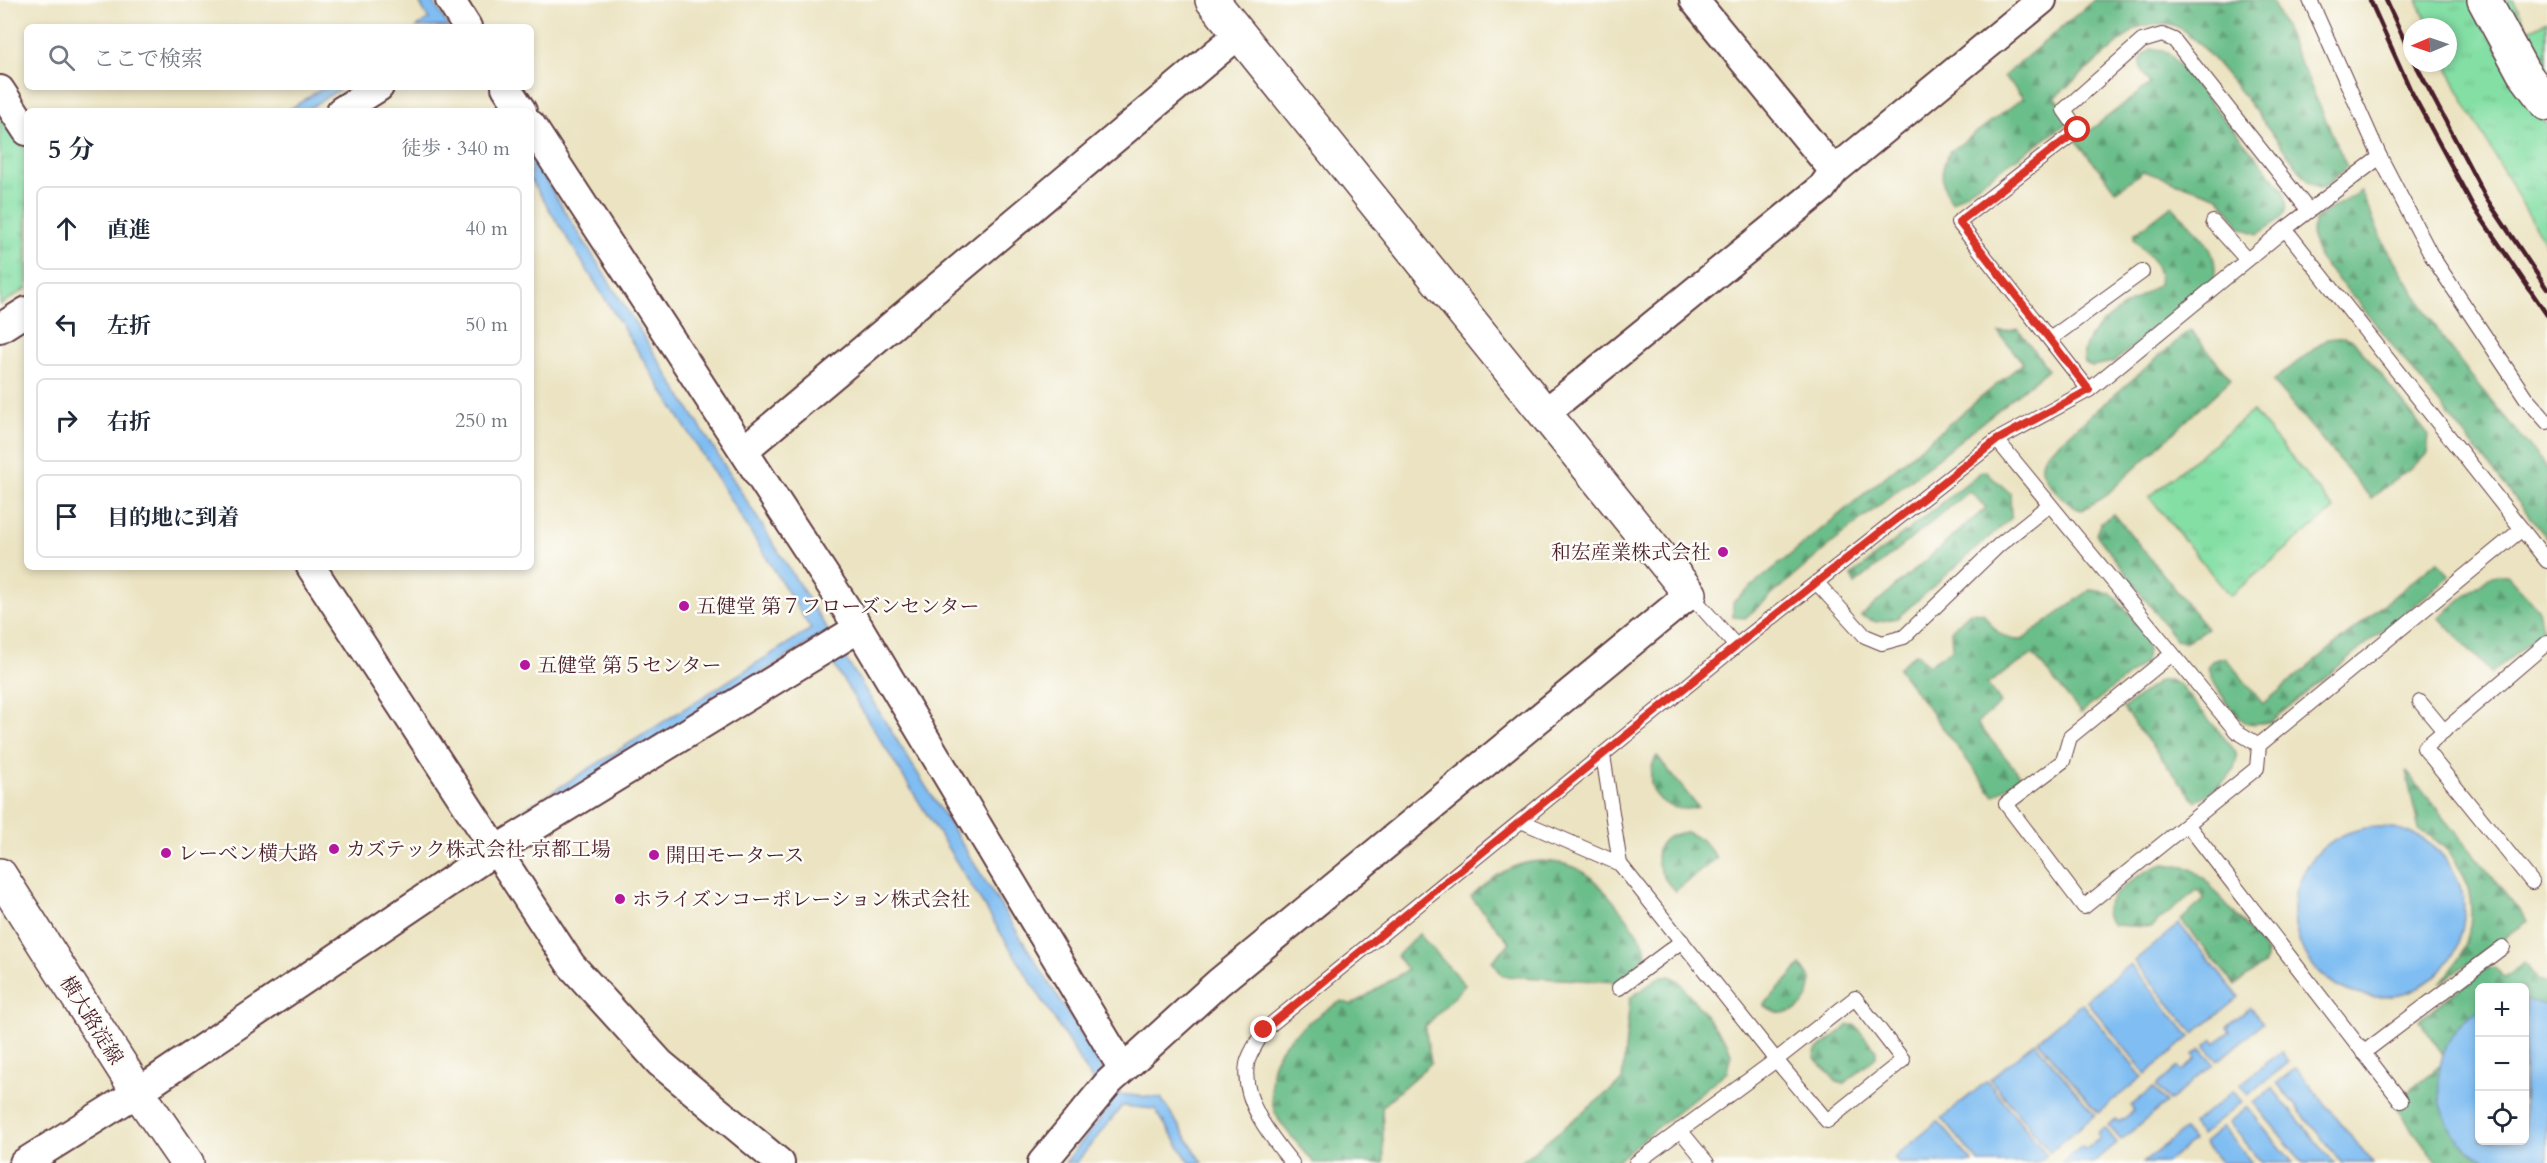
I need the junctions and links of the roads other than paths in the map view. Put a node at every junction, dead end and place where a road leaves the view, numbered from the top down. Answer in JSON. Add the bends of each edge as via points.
{"nodes":[{"id":1,"x":450,"y":0,"type":"edge"},
{"id":2,"x":1212,"y":0,"type":"edge"},
{"id":3,"x":1694,"y":0,"type":"edge"},
{"id":4,"x":2042,"y":0,"type":"edge"},
{"id":5,"x":2310,"y":0,"type":"edge"},
{"id":6,"x":2484,"y":0,"type":"edge"},
{"id":7,"x":465,"y":24,"type":"edge"},
{"id":8,"x":1239,"y":34,"type":"junction"},
{"id":9,"x":0,"y":90,"type":"edge"},
{"id":10,"x":374,"y":90,"type":"edge"},
{"id":11,"x":508,"y":90,"type":"edge"},
{"id":12,"x":2547,"y":104,"type":"edge"},
{"id":13,"x":346,"y":108,"type":"edge"},
{"id":14,"x":520,"y":108,"type":"edge"},
{"id":15,"x":24,"y":126,"type":"edge"},
{"id":16,"x":534,"y":130,"type":"edge"},
{"id":17,"x":2380,"y":157,"type":"junction"},
{"id":18,"x":1834,"y":171,"type":"junction"},
{"id":19,"x":2309,"y":211,"type":"junction"},
{"id":20,"x":2213,"y":222,"type":"dead end"},
{"id":21,"x":2285,"y":229,"type":"junction"},
{"id":22,"x":2247,"y":260,"type":"junction"},
{"id":23,"x":2142,"y":272,"type":"dead end"},
{"id":24,"x":24,"y":313,"type":"edge"},
{"id":25,"x":0,"y":328,"type":"edge"},
{"id":26,"x":2050,"y":339,"type":"junction"},
{"id":27,"x":2089,"y":390,"type":"junction"},
{"id":28,"x":1545,"y":413,"type":"junction"},
{"id":29,"x":2547,"y":422,"type":"edge"},
{"id":30,"x":1997,"y":440,"type":"junction"},
{"id":31,"x":744,"y":450,"type":"junction"},
{"id":32,"x":2049,"y":505,"type":"junction"},
{"id":33,"x":2522,"y":529,"type":"junction"},
{"id":34,"x":2547,"y":561,"type":"edge"},
{"id":35,"x":313,"y":570,"type":"edge"},
{"id":36,"x":1817,"y":583,"type":"junction"},
{"id":37,"x":1690,"y":594,"type":"junction"},
{"id":38,"x":854,"y":632,"type":"junction"},
{"id":39,"x":2547,"y":643,"type":"edge"},
{"id":40,"x":1736,"y":646,"type":"junction"},
{"id":41,"x":2172,"y":654,"type":"junction"},
{"id":42,"x":2420,"y":702,"type":"dead end"},
{"id":43,"x":2444,"y":731,"type":"junction"},
{"id":44,"x":2259,"y":745,"type":"junction"},
{"id":45,"x":1603,"y":755,"type":"junction"},
{"id":46,"x":1521,"y":821,"type":"junction"},
{"id":47,"x":2187,"y":824,"type":"junction"},
{"id":48,"x":496,"y":850,"type":"junction"},
{"id":49,"x":1620,"y":864,"type":"junction"},
{"id":50,"x":0,"y":875,"type":"edge"},
{"id":51,"x":2532,"y":882,"type":"dead end"},
{"id":52,"x":1682,"y":941,"type":"junction"},
{"id":53,"x":2503,"y":947,"type":"dead end"},
{"id":54,"x":1619,"y":988,"type":"dead end"},
{"id":55,"x":2363,"y":1053,"type":"junction"},
{"id":56,"x":1776,"y":1060,"type":"junction"},
{"id":57,"x":1108,"y":1084,"type":"junction"},
{"id":58,"x":138,"y":1092,"type":"junction"},
{"id":59,"x":2401,"y":1101,"type":"dead end"},
{"id":60,"x":1680,"y":1130,"type":"junction"},
{"id":61,"x":24,"y":1163,"type":"edge"},
{"id":62,"x":187,"y":1163,"type":"edge"},
{"id":63,"x":780,"y":1163,"type":"edge"},
{"id":64,"x":1042,"y":1163,"type":"edge"},
{"id":65,"x":1292,"y":1163,"type":"edge"},
{"id":66,"x":1636,"y":1163,"type":"edge"},
{"id":67,"x":1707,"y":1163,"type":"edge"}],
"edges":[{"from":1,"to":7,"type":"street"},
{"from":2,"to":8,"type":"street"},
{"from":3,"to":18,"type":"street"},
{"from":4,"to":18,"type":"street"},
{"from":5,"to":17,"type":"lane"},
{"from":6,"to":12,"type":"street","via":[[2523,72]]},
{"from":8,"to":28,"type":"street"},
{"from":8,"to":31,"type":"street"},
{"from":9,"to":15,"type":"street"},
{"from":10,"to":13,"type":"street"},
{"from":11,"to":14,"type":"street"},
{"from":16,"to":31,"type":"street"},
{"from":17,"to":19,"type":"lane"},
{"from":17,"to":29,"type":"lane","via":[[2431,255],[2526,398]]},
{"from":18,"to":28,"type":"street","via":[[1822,188]]},
{"from":19,"to":21,"type":"lane"},
{"from":19,"to":26,"type":"lane","via":[[2174,40],[2162,35],[2142,41],[2064,110],[2078,130],[1959,222]]},
{"from":20,"to":22,"type":"lane"},
{"from":21,"to":22,"type":"lane"},
{"from":21,"to":33,"type":"lane"},
{"from":22,"to":27,"type":"lane"},
{"from":23,"to":26,"type":"lane"},
{"from":24,"to":25,"type":"street"},
{"from":26,"to":27,"type":"lane"},
{"from":27,"to":30,"type":"lane"},
{"from":28,"to":37,"type":"street"},
{"from":30,"to":32,"type":"lane"},
{"from":30,"to":36,"type":"lane"},
{"from":31,"to":38,"type":"street"},
{"from":32,"to":36,"type":"lane","via":[[1999,545],[1904,637],[1882,643],[1865,636]]},
{"from":32,"to":41,"type":"lane"},
{"from":33,"to":34,"type":"lane"},
{"from":33,"to":44,"type":"lane"},
{"from":35,"to":48,"type":"street"},
{"from":36,"to":40,"type":"lane"},
{"from":37,"to":40,"type":"lane"},
{"from":37,"to":57,"type":"street","via":[[1218,983]]},
{"from":38,"to":48,"type":"street"},
{"from":38,"to":57,"type":"street"},
{"from":39,"to":43,"type":"lane"},
{"from":40,"to":45,"type":"lane"},
{"from":41,"to":44,"type":"lane","via":[[2236,731]]},
{"from":41,"to":47,"type":"lane","via":[[2070,736],[2064,761],[2006,804],[2085,907]]},
{"from":42,"to":43,"type":"lane"},
{"from":43,"to":51,"type":"lane","via":[[2424,748]]},
{"from":44,"to":47,"type":"lane","via":[[2257,768]]},
{"from":45,"to":46,"type":"lane"},
{"from":45,"to":49,"type":"lane"},
{"from":46,"to":49,"type":"lane"},
{"from":46,"to":65,"type":"lane","via":[[1264,1030],[1247,1063],[1250,1096],[1266,1131]]},
{"from":47,"to":55,"type":"lane"},
{"from":48,"to":58,"type":"street"},
{"from":48,"to":63,"type":"street","via":[[570,965],[660,1063]]},
{"from":49,"to":52,"type":"lane"},
{"from":50,"to":58,"type":"street","name":"横大路淀線"},
{"from":52,"to":54,"type":"lane"},
{"from":52,"to":56,"type":"lane"},
{"from":53,"to":55,"type":"lane"},
{"from":55,"to":59,"type":"lane"},
{"from":56,"to":56,"type":"lane","via":[[1855,998],[1903,1060],[1827,1121]]},
{"from":56,"to":60,"type":"lane"},
{"from":57,"to":64,"type":"street"},
{"from":58,"to":61,"type":"street"},
{"from":58,"to":62,"type":"street","name":"横大路淀線"},
{"from":60,"to":66,"type":"lane"},
{"from":60,"to":67,"type":"lane"}]}
